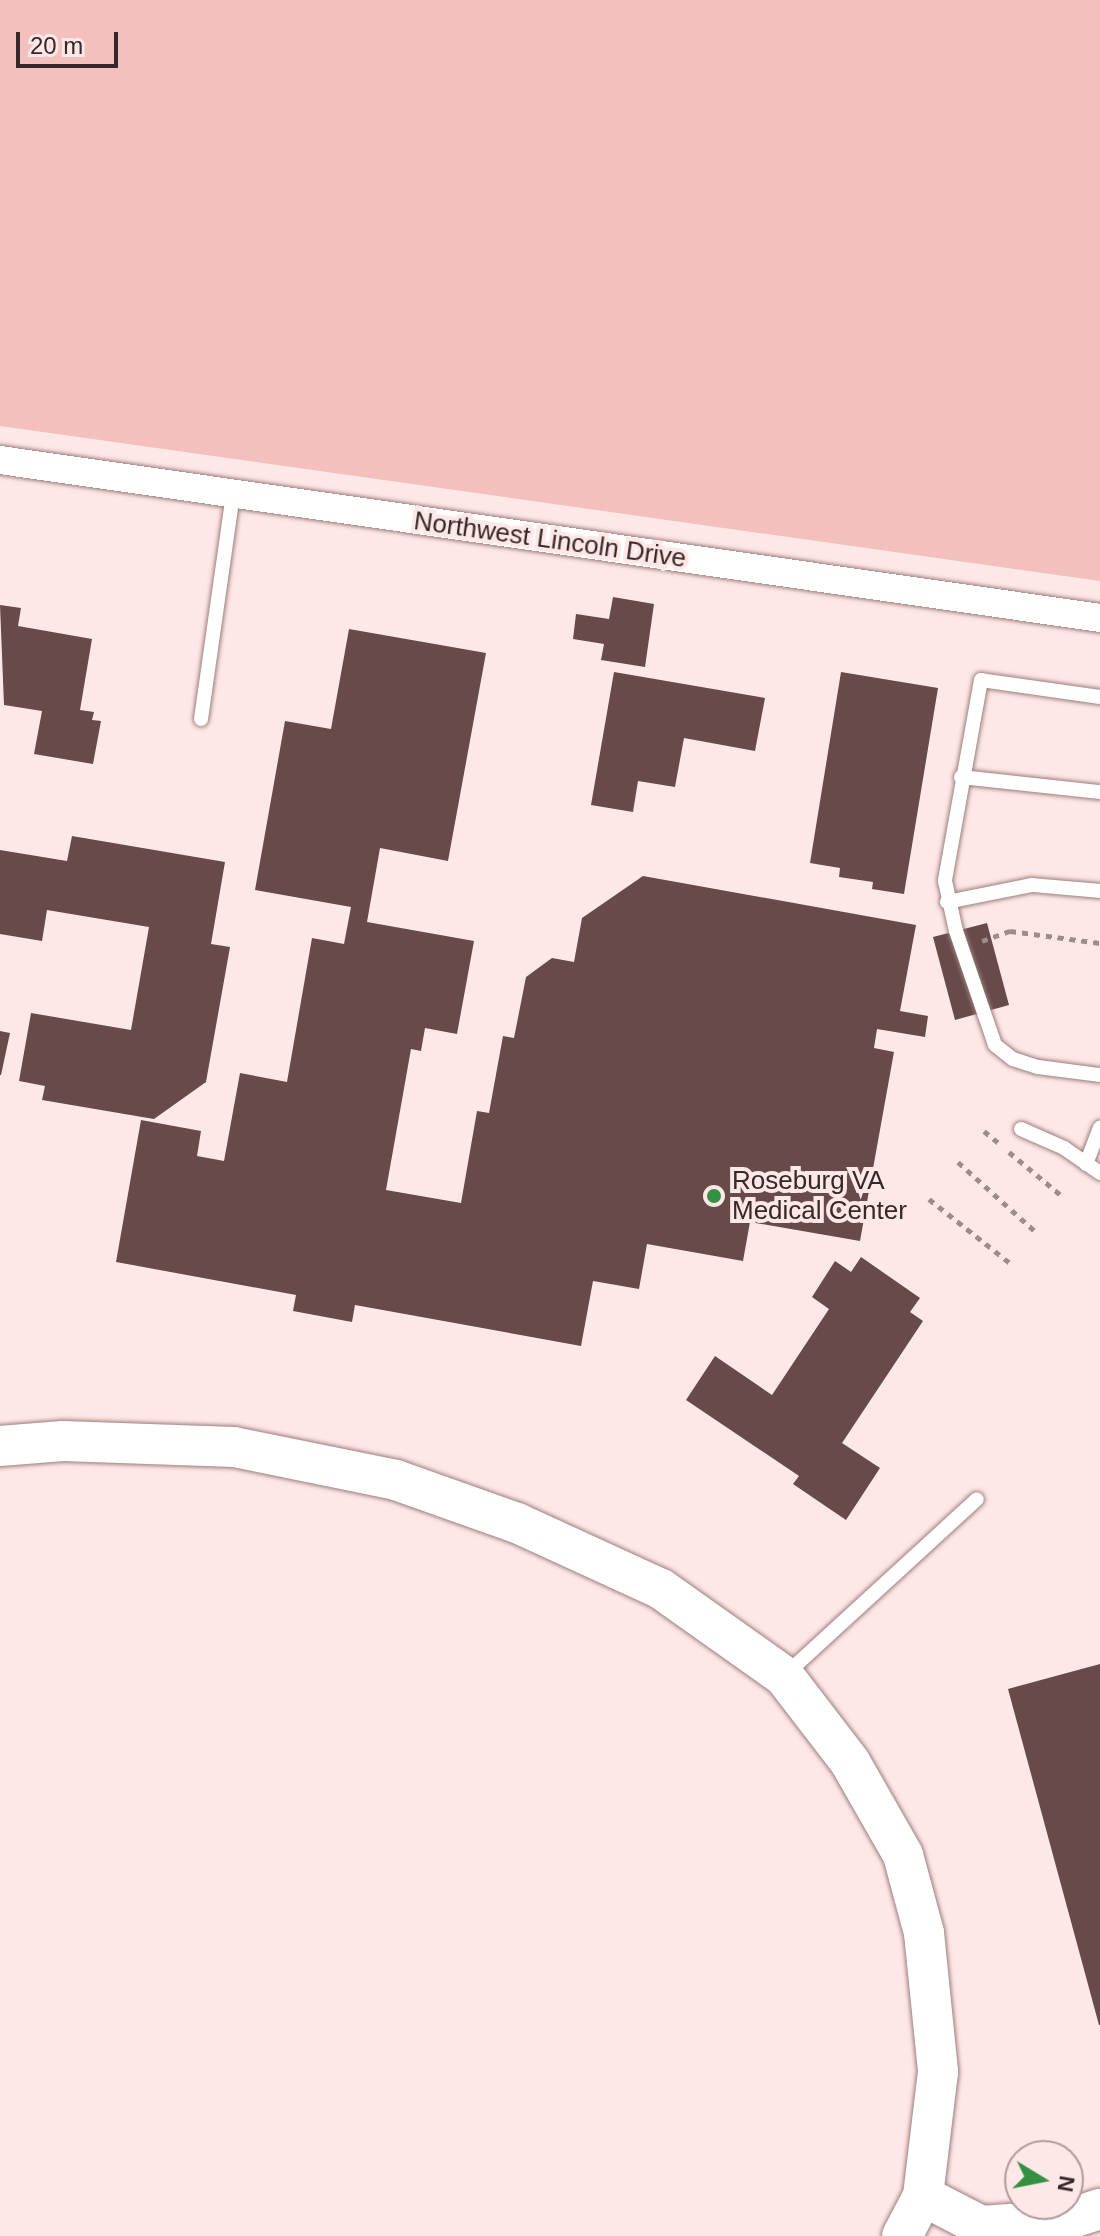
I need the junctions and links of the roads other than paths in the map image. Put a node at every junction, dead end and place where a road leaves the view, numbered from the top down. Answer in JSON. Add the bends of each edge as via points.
{"nodes":[{"id":1,"x":0,"y":460,"type":"edge"},
{"id":2,"x":233,"y":493,"type":"junction"},
{"id":3,"x":1100,"y":618,"type":"edge"},
{"id":4,"x":1100,"y":697,"type":"edge"},
{"id":5,"x":201,"y":719,"type":"dead end"},
{"id":6,"x":961,"y":777,"type":"junction"},
{"id":7,"x":1100,"y":792,"type":"edge"},
{"id":8,"x":1100,"y":891,"type":"edge"},
{"id":9,"x":947,"y":902,"type":"junction"},
{"id":10,"x":1100,"y":1075,"type":"edge"},
{"id":11,"x":1100,"y":1128,"type":"edge"},
{"id":12,"x":1021,"y":1129,"type":"dead end"},
{"id":13,"x":1086,"y":1164,"type":"junction"},
{"id":14,"x":1100,"y":1173,"type":"edge"},
{"id":15,"x":0,"y":1446,"type":"edge"},
{"id":16,"x":977,"y":1499,"type":"dead end"},
{"id":17,"x":784,"y":1676,"type":"junction"},
{"id":18,"x":923,"y":2196,"type":"junction"},
{"id":19,"x":1089,"y":2220,"type":"edge"},
{"id":20,"x":902,"y":2236,"type":"edge"}],
"edges":[{"from":1,"to":2,"type":"street","name":"Northwest Lincoln Drive"},
{"from":2,"to":3,"type":"street","name":"Northwest Lincoln Drive"},
{"from":2,"to":5,"type":"lane"},
{"from":4,"to":6,"type":"lane","via":[[981,680]]},
{"from":6,"to":7,"type":"lane"},
{"from":6,"to":9,"type":"lane","via":[[946,859]]},
{"from":8,"to":9,"type":"lane","via":[[1032,885]]},
{"from":9,"to":10,"type":"lane","via":[[995,1045],[1013,1059],[1038,1067]]},
{"from":11,"to":13,"type":"lane"},
{"from":12,"to":13,"type":"lane"},
{"from":13,"to":14,"type":"lane"},
{"from":15,"to":17,"type":"street","via":[[63,1441],[234,1447],[396,1480],[530,1528],[661,1589]]},
{"from":16,"to":17,"type":"lane"},
{"from":17,"to":18,"type":"street","via":[[850,1762],[903,1855],[924,1933],[938,2072]]},
{"from":18,"to":19,"type":"street","via":[[981,2226]]},
{"from":18,"to":20,"type":"street"}]}
